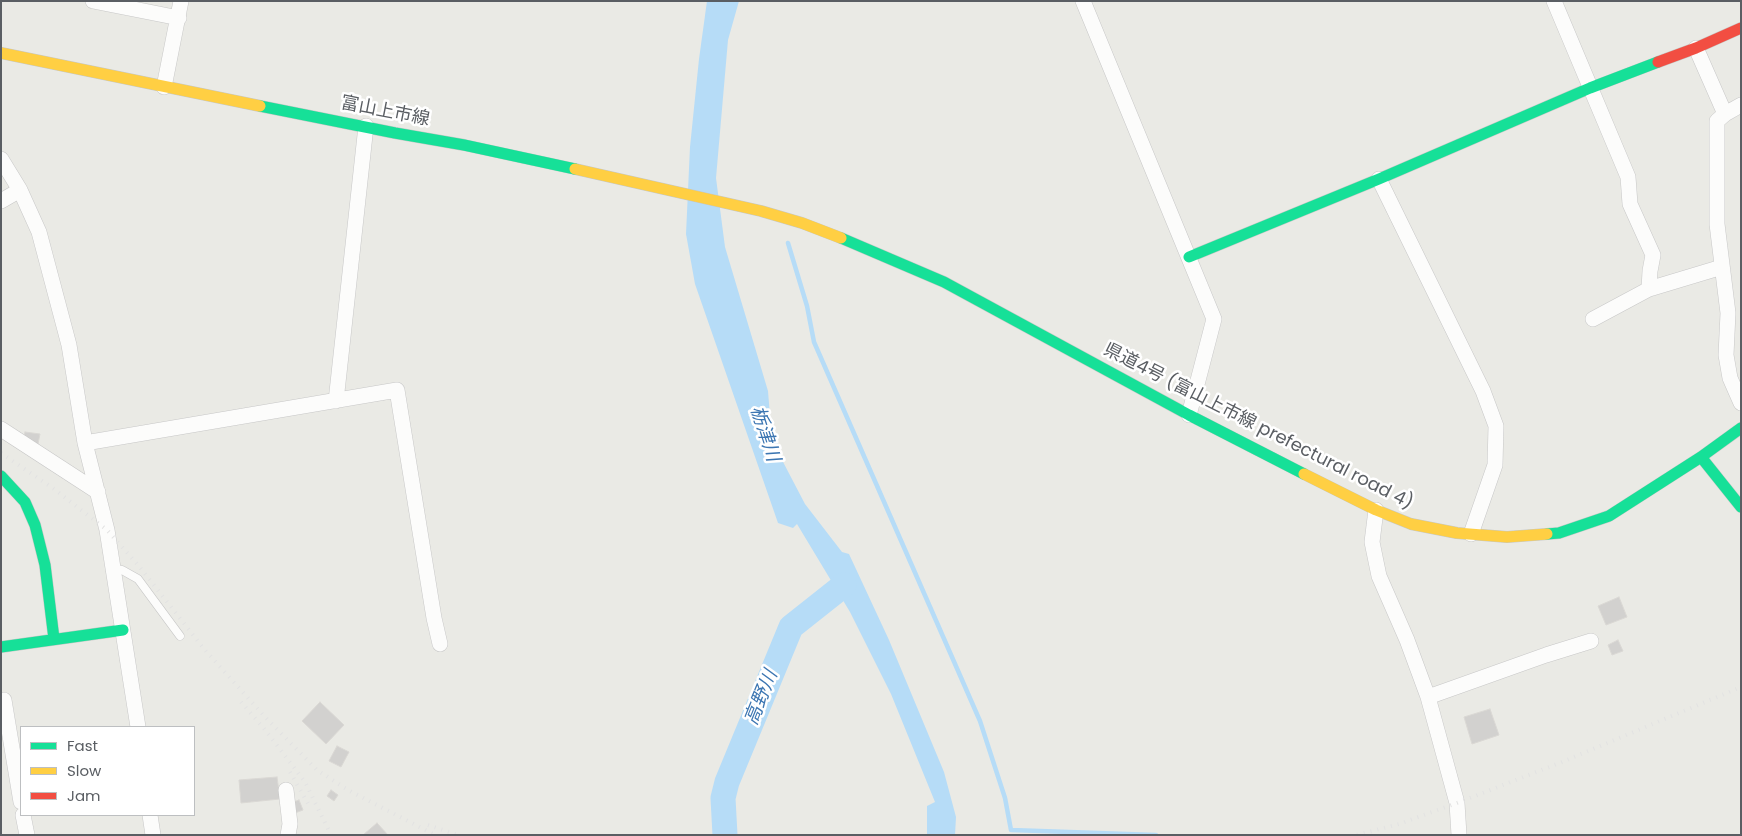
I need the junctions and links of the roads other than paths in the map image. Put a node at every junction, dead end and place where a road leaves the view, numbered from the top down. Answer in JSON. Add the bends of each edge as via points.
{"nodes":[{"id":1,"x":94,"y":1,"type":"edge"},
{"id":2,"x":181,"y":1,"type":"edge"},
{"id":3,"x":1083,"y":1,"type":"edge"},
{"id":4,"x":1554,"y":1,"type":"edge"},
{"id":5,"x":179,"y":18,"type":"junction"},
{"id":6,"x":1741,"y":28,"type":"edge"},
{"id":7,"x":1696,"y":48,"type":"junction"},
{"id":8,"x":1,"y":53,"type":"edge"},
{"id":9,"x":164,"y":87,"type":"junction"},
{"id":10,"x":1590,"y":88,"type":"junction"},
{"id":11,"x":1741,"y":106,"type":"edge"},
{"id":12,"x":1725,"y":114,"type":"junction"},
{"id":13,"x":366,"y":126,"type":"junction"},
{"id":14,"x":1,"y":159,"type":"edge"},
{"id":15,"x":1379,"y":179,"type":"junction"},
{"id":16,"x":20,"y":190,"type":"junction"},
{"id":17,"x":1,"y":201,"type":"edge"},
{"id":18,"x":762,"y":211,"type":"joint"},
{"id":19,"x":1189,"y":257,"type":"junction"},
{"id":20,"x":1722,"y":267,"type":"junction"},
{"id":21,"x":1649,"y":289,"type":"junction"},
{"id":22,"x":1735,"y":311,"type":"edge"},
{"id":23,"x":1593,"y":318,"type":"dead end"},
{"id":24,"x":336,"y":401,"type":"junction"},
{"id":25,"x":1741,"y":403,"type":"edge"},
{"id":26,"x":1189,"y":415,"type":"junction"},
{"id":27,"x":1741,"y":428,"type":"edge"},
{"id":28,"x":1,"y":430,"type":"edge"},
{"id":29,"x":85,"y":443,"type":"junction"},
{"id":30,"x":1702,"y":457,"type":"junction"},
{"id":31,"x":1,"y":476,"type":"edge"},
{"id":32,"x":98,"y":492,"type":"junction"},
{"id":33,"x":1741,"y":507,"type":"edge"},
{"id":34,"x":1376,"y":510,"type":"junction"},
{"id":35,"x":1471,"y":534,"type":"junction"},
{"id":36,"x":113,"y":569,"type":"junction"},
{"id":37,"x":123,"y":630,"type":"junction"},
{"id":38,"x":180,"y":636,"type":"dead end"},
{"id":39,"x":54,"y":639,"type":"junction"},
{"id":40,"x":1591,"y":641,"type":"dead end"},
{"id":41,"x":440,"y":644,"type":"dead end"},
{"id":42,"x":1,"y":647,"type":"edge"},
{"id":43,"x":1428,"y":697,"type":"junction"},
{"id":44,"x":4,"y":700,"type":"dead end"},
{"id":45,"x":138,"y":726,"type":"edge"},
{"id":46,"x":286,"y":790,"type":"dead end"},
{"id":47,"x":20,"y":796,"type":"edge"},
{"id":48,"x":23,"y":816,"type":"edge"},
{"id":49,"x":150,"y":816,"type":"edge"},
{"id":50,"x":27,"y":835,"type":"edge"},
{"id":51,"x":153,"y":835,"type":"edge"},
{"id":52,"x":288,"y":835,"type":"edge"},
{"id":53,"x":1459,"y":835,"type":"edge"}],
"edges":[{"from":1,"to":5,"type":"street"},
{"from":2,"to":5,"type":"street"},
{"from":3,"to":19,"type":"street"},
{"from":4,"to":10,"type":"street"},
{"from":5,"to":9,"type":"street"},
{"from":6,"to":7,"type":"main road"},
{"from":7,"to":10,"type":"main road"},
{"from":7,"to":12,"type":"street"},
{"from":8,"to":9,"type":"main road","name":"富山上市線"},
{"from":9,"to":13,"type":"main road","name":"富山上市線"},
{"from":10,"to":15,"type":"main road"},
{"from":10,"to":21,"type":"street","via":[[1628,177],[1630,204],[1653,255]]},
{"from":11,"to":12,"type":"street"},
{"from":12,"to":20,"type":"street","via":[[1717,121],[1717,224]]},
{"from":13,"to":18,"type":"main road","name":"富山上市線"},
{"from":13,"to":24,"type":"street"},
{"from":14,"to":16,"type":"street"},
{"from":15,"to":19,"type":"main road"},
{"from":15,"to":35,"type":"street","via":[[1483,391],[1496,426],[1494,465]]},
{"from":16,"to":17,"type":"street"},
{"from":16,"to":29,"type":"street","via":[[39,232],[69,345]]},
{"from":18,"to":26,"type":"main road","name":"県道4号 (富山上市線 prefectural road 4)","via":[[872,250],[944,282]]},
{"from":19,"to":26,"type":"street","via":[[1214,319]]},
{"from":20,"to":21,"type":"street"},
{"from":20,"to":22,"type":"street"},
{"from":21,"to":23,"type":"street"},
{"from":22,"to":25,"type":"street","via":[[1726,355],[1730,378]]},
{"from":24,"to":29,"type":"street"},
{"from":24,"to":41,"type":"street","via":[[398,390]]},
{"from":26,"to":34,"type":"main road","name":"県道4号 (富山上市線 prefectural road 4)"},
{"from":27,"to":30,"type":"main road","name":"県道4号 (富山上市線 prefectural road 4)"},
{"from":28,"to":32,"type":"street"},
{"from":29,"to":32,"type":"street"},
{"from":30,"to":33,"type":"main road"},
{"from":30,"to":35,"type":"main road","name":"県道4号 (富山上市線 prefectural road 4)","via":[[1609,516],[1559,533]]},
{"from":31,"to":39,"type":"main road","via":[[25,502],[35,525],[45,566]]},
{"from":32,"to":36,"type":"street"},
{"from":34,"to":35,"type":"main road","name":"県道4号 (富山上市線 prefectural road 4)","via":[[1411,524]]},
{"from":34,"to":43,"type":"street","via":[[1372,542],[1379,576]]},
{"from":36,"to":37,"type":"street"},
{"from":36,"to":38,"type":"lane","via":[[138,579]]},
{"from":37,"to":39,"type":"main road"},
{"from":37,"to":45,"type":"street"},
{"from":39,"to":42,"type":"main road"},
{"from":40,"to":43,"type":"street"},
{"from":43,"to":53,"type":"street","via":[[1457,803]]},
{"from":44,"to":47,"type":"street"},
{"from":46,"to":52,"type":"street"},
{"from":48,"to":50,"type":"street"},
{"from":49,"to":51,"type":"street"}]}
